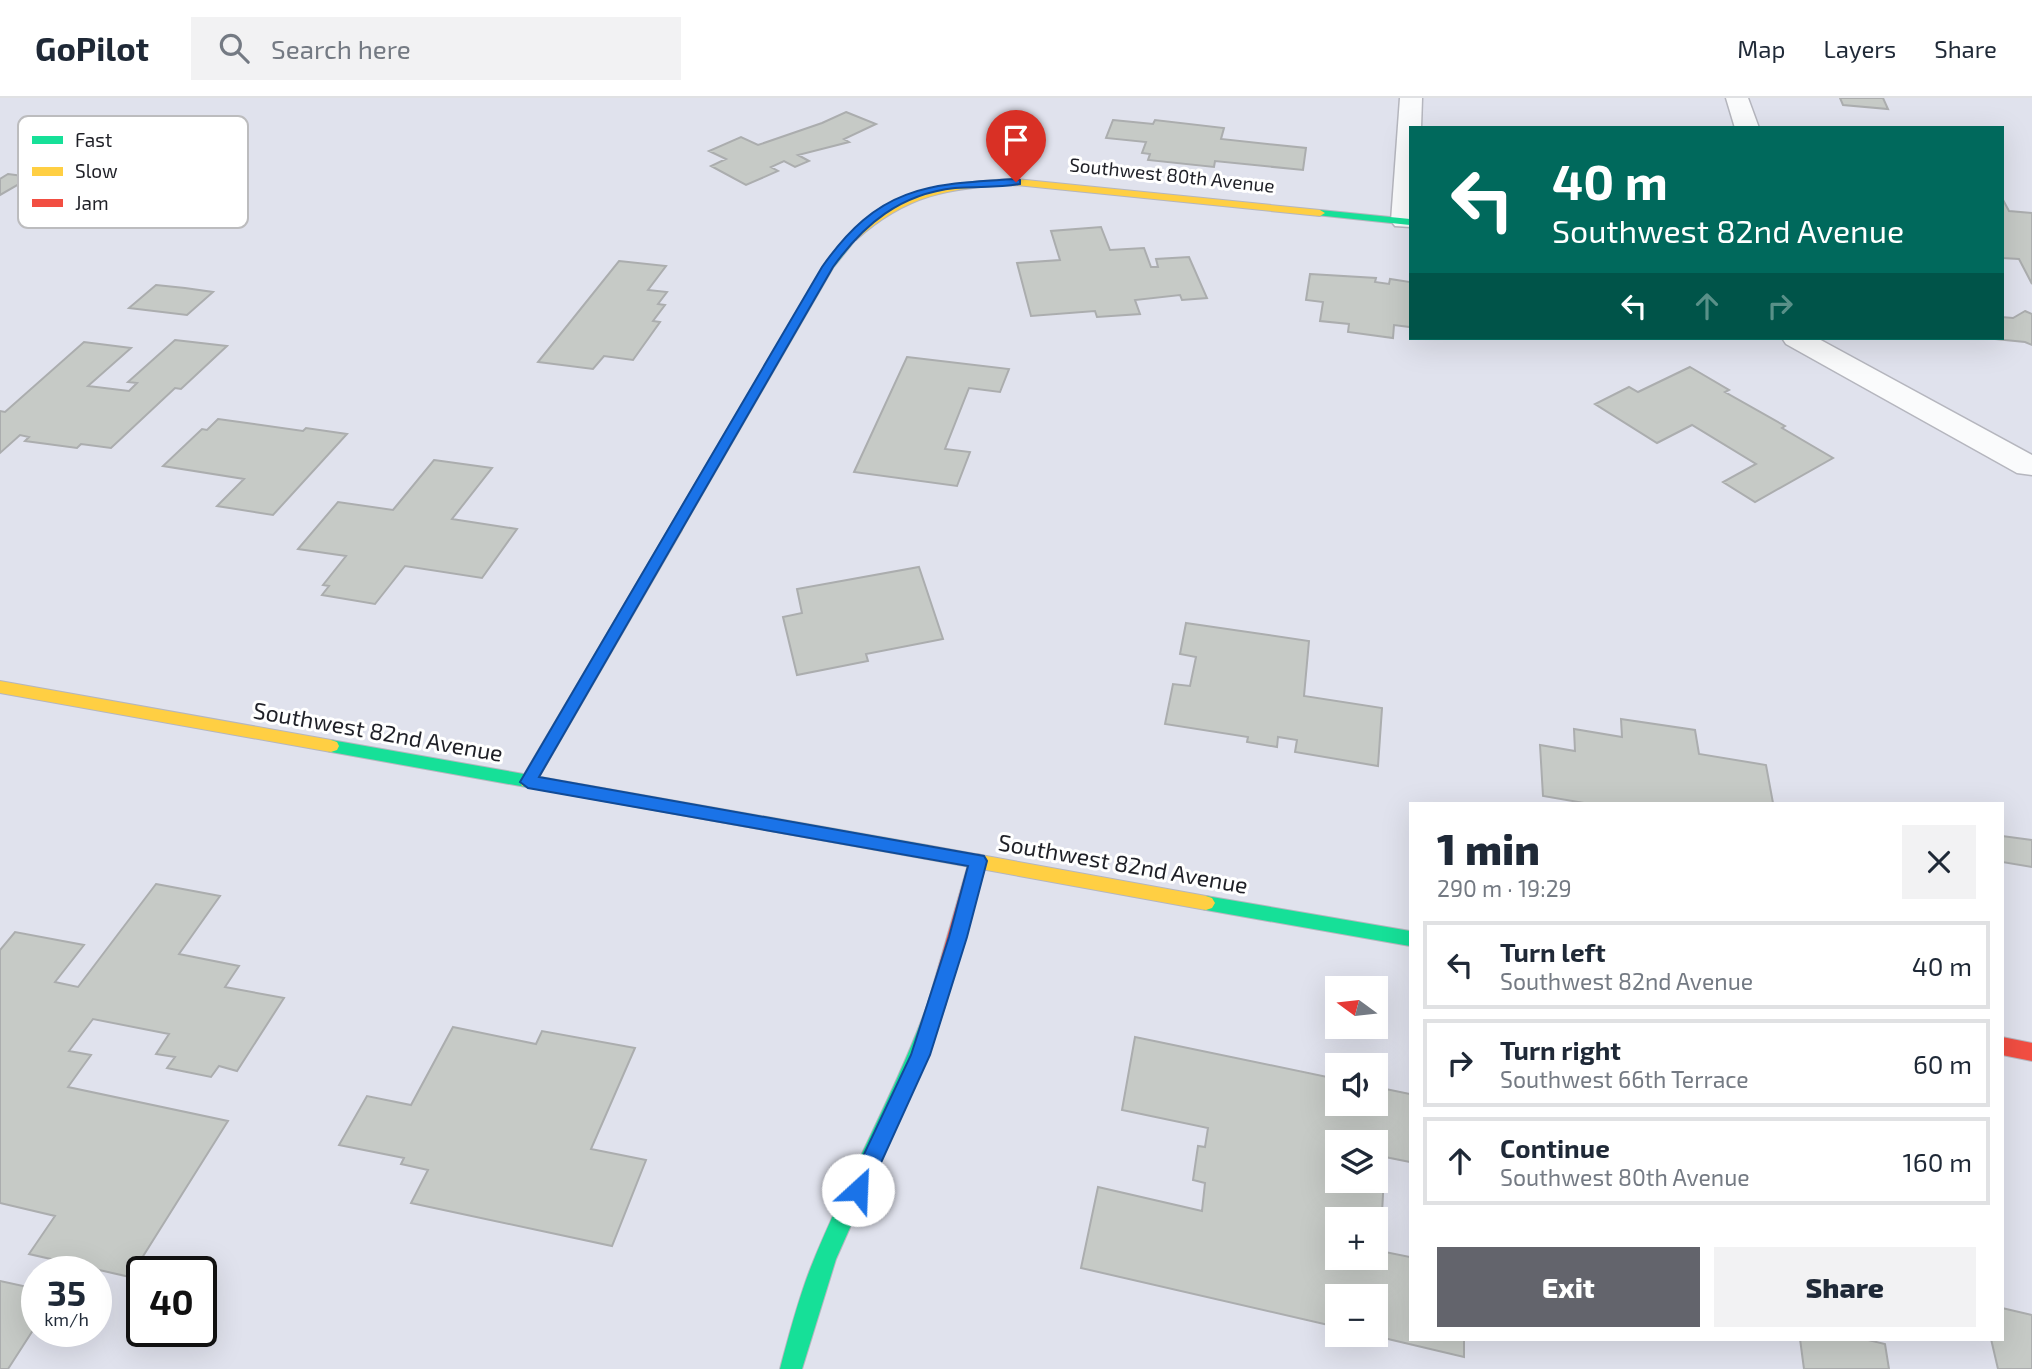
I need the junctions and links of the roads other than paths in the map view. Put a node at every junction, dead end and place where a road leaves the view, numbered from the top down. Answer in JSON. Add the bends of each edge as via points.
{"nodes":[{"id":1,"x":1411,"y":98,"type":"edge"},
{"id":2,"x":1737,"y":98,"type":"edge"},
{"id":3,"x":1410,"y":126,"type":"edge"},
{"id":4,"x":1746,"y":126,"type":"edge"},
{"id":5,"x":1409,"y":160,"type":"edge"},
{"id":6,"x":1407,"y":221,"type":"edge"},
{"id":7,"x":1800,"y":340,"type":"edge"},
{"id":8,"x":2028,"y":466,"type":"dead end"},
{"id":9,"x":0,"y":687,"type":"edge"},
{"id":10,"x":528,"y":782,"type":"junction"},
{"id":11,"x":978,"y":861,"type":"junction"},
{"id":12,"x":1409,"y":939,"type":"edge"},
{"id":13,"x":2004,"y":1046,"type":"edge"},
{"id":14,"x":2032,"y":1052,"type":"edge"},
{"id":15,"x":791,"y":1369,"type":"edge"}],
"edges":[{"from":1,"to":3,"type":"street"},
{"from":2,"to":4,"type":"street"},
{"from":5,"to":6,"type":"street"},
{"from":6,"to":10,"type":"street","name":"Southwest 80th Avenue","via":[[1016,182],[952,185],[890,204],[858,227],[828,267]]},
{"from":7,"to":8,"type":"street"},
{"from":9,"to":10,"type":"street","name":"Southwest 82nd Avenue"},
{"from":10,"to":11,"type":"street","name":"Southwest 82nd Avenue"},
{"from":11,"to":12,"type":"street","name":"Southwest 82nd Avenue"},
{"from":11,"to":15,"type":"street","via":[[920,1055],[827,1257]]},
{"from":13,"to":14,"type":"street"}]}
